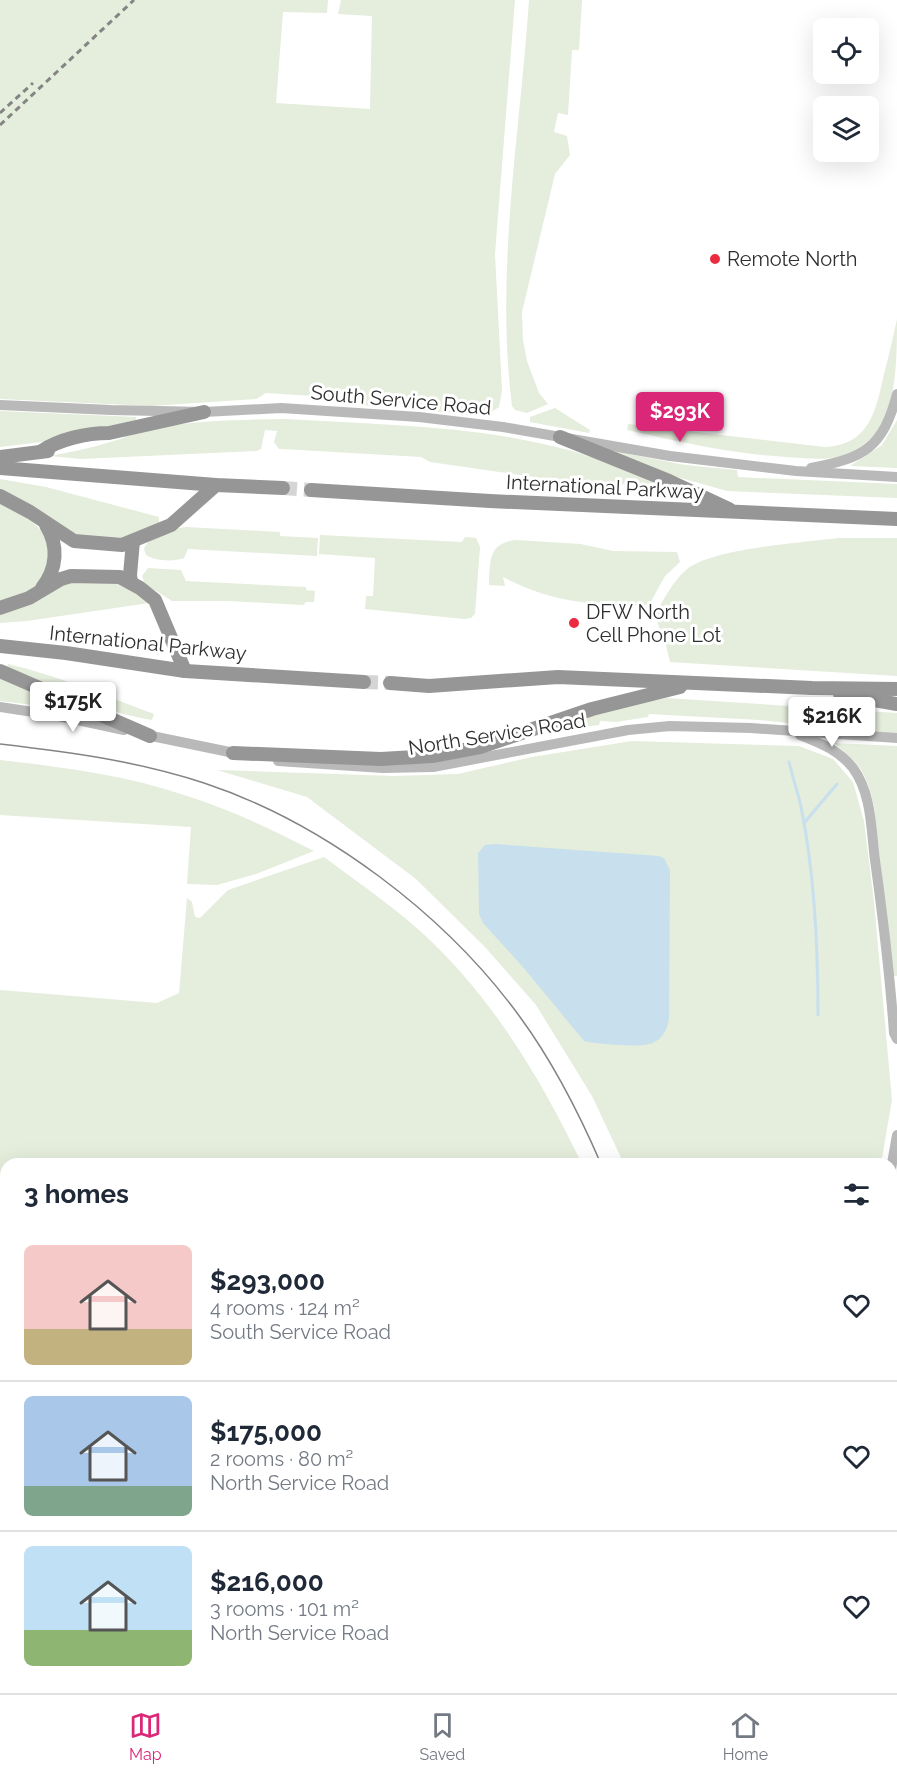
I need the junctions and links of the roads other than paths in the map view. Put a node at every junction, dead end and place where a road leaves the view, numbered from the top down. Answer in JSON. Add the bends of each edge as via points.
{"nodes":[{"id":1,"x":897,"y":394,"type":"edge"},
{"id":2,"x":0,"y":405,"type":"edge"},
{"id":3,"x":204,"y":412,"type":"junction"},
{"id":4,"x":560,"y":437,"type":"junction"},
{"id":5,"x":0,"y":456,"type":"edge"},
{"id":6,"x":0,"y":468,"type":"edge"},
{"id":7,"x":796,"y":471,"type":"junction"},
{"id":8,"x":897,"y":477,"type":"edge"},
{"id":9,"x":216,"y":486,"type":"junction"},
{"id":10,"x":283,"y":488,"type":"tunnel mouth"},
{"id":11,"x":311,"y":490,"type":"tunnel mouth"},
{"id":12,"x":0,"y":496,"type":"edge"},
{"id":13,"x":736,"y":513,"type":"junction"},
{"id":14,"x":897,"y":519,"type":"edge"},
{"id":15,"x":44,"y":522,"type":"junction"},
{"id":16,"x":133,"y":542,"type":"junction"},
{"id":17,"x":131,"y":583,"type":"junction"},
{"id":18,"x":39,"y":592,"type":"junction"},
{"id":19,"x":0,"y":608,"type":"edge"},
{"id":20,"x":0,"y":646,"type":"edge"},
{"id":21,"x":0,"y":671,"type":"edge"},
{"id":22,"x":185,"y":671,"type":"junction"},
{"id":23,"x":364,"y":682,"type":"tunnel mouth"},
{"id":24,"x":706,"y":682,"type":"junction"},
{"id":25,"x":390,"y":683,"type":"tunnel mouth"},
{"id":26,"x":812,"y":688,"type":"junction"},
{"id":27,"x":897,"y":688,"type":"edge"},
{"id":28,"x":897,"y":704,"type":"edge"},
{"id":29,"x":0,"y":707,"type":"edge"},
{"id":30,"x":788,"y":731,"type":"junction"},
{"id":31,"x":150,"y":736,"type":"junction"},
{"id":32,"x":897,"y":738,"type":"edge"},
{"id":33,"x":232,"y":753,"type":"junction"},
{"id":34,"x":897,"y":1039,"type":"edge"},
{"id":35,"x":897,"y":1135,"type":"edge"},
{"id":36,"x":896,"y":1157,"type":"edge"}],
"edges":[{"from":1,"to":7,"type":"main road","via":[[886,427],[872,446],[846,460]]},
{"from":2,"to":3,"type":"main road","name":"South Service Road"},
{"from":3,"to":4,"type":"main road","name":"South Service Road","via":[[251,408],[333,410],[419,417]]},
{"from":3,"to":5,"type":"highway","via":[[72,439],[40,452]]},
{"from":4,"to":7,"type":"main road","name":"South Service Road","via":[[670,456]]},
{"from":4,"to":13,"type":"highway"},
{"from":6,"to":9,"type":"highway"},
{"from":7,"to":8,"type":"main road","name":"South Service Road"},
{"from":9,"to":10,"type":"highway"},
{"from":9,"to":16,"type":"highway","via":[[171,525]]},
{"from":11,"to":13,"type":"highway","name":"International Parkway"},
{"from":12,"to":15,"type":"highway"},
{"from":13,"to":14,"type":"highway","name":"International Parkway"},
{"from":15,"to":16,"type":"highway","via":[[74,541],[122,545]]},
{"from":15,"to":18,"type":"highway","via":[[55,555],[50,577]]},
{"from":16,"to":17,"type":"highway"},
{"from":17,"to":18,"type":"highway","via":[[120,577],[71,576]]},
{"from":17,"to":22,"type":"highway","via":[[155,600]]},
{"from":18,"to":19,"type":"highway"},
{"from":20,"to":22,"type":"highway","name":"International Parkway"},
{"from":21,"to":31,"type":"highway"},
{"from":22,"to":23,"type":"highway","name":"International Parkway"},
{"from":24,"to":25,"type":"highway","via":[[558,677],[429,686]]},
{"from":24,"to":26,"type":"highway"},
{"from":24,"to":33,"type":"highway","via":[[592,709],[480,747],[432,756],[327,750],[296,755]]},
{"from":26,"to":27,"type":"highway"},
{"from":26,"to":28,"type":"highway"},
{"from":29,"to":31,"type":"main road","name":"North Service Road"},
{"from":30,"to":32,"type":"main road","name":"North Service Road"},
{"from":30,"to":33,"type":"main road","name":"North Service Road","via":[[710,726],[628,730],[458,763],[410,768],[301,763]]},
{"from":30,"to":34,"type":"main road","via":[[835,751],[862,783]]},
{"from":31,"to":33,"type":"main road","name":"North Service Road"},
{"from":35,"to":36,"type":"main road"}]}
